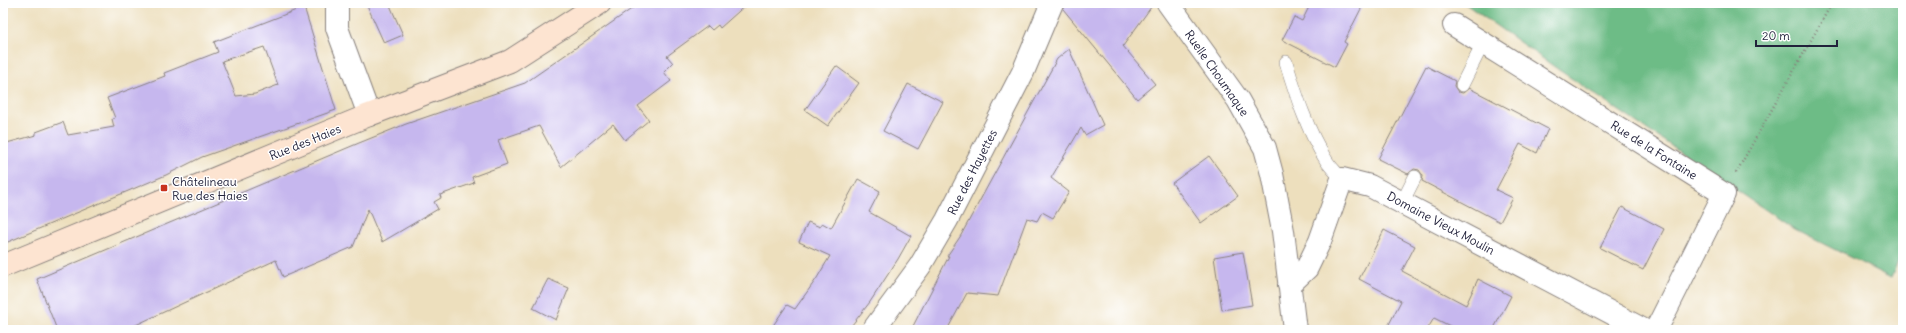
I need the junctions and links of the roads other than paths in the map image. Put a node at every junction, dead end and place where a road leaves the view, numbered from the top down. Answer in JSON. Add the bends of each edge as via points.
{"nodes":[{"id":1,"x":337,"y":3,"type":"edge"},
{"id":2,"x":600,"y":3,"type":"edge"},
{"id":3,"x":1052,"y":3,"type":"edge"},
{"id":4,"x":1168,"y":3,"type":"edge"},
{"id":5,"x":1454,"y":25,"type":"dead end"},
{"id":6,"x":1483,"y":43,"type":"junction"},
{"id":7,"x":1286,"y":62,"type":"dead end"},
{"id":8,"x":1462,"y":85,"type":"dead end"},
{"id":9,"x":369,"y":115,"type":"junction"},
{"id":10,"x":1415,"y":177,"type":"dead end"},
{"id":11,"x":1342,"y":179,"type":"junction"},
{"id":12,"x":1402,"y":203,"type":"junction"},
{"id":13,"x":3,"y":266,"type":"edge"},
{"id":14,"x":1289,"y":285,"type":"junction"},
{"id":15,"x":873,"y":330,"type":"edge"},
{"id":16,"x":1295,"y":330,"type":"edge"},
{"id":17,"x":1644,"y":330,"type":"edge"},
{"id":18,"x":1656,"y":330,"type":"edge"}],
"edges":[{"from":1,"to":9,"type":"street","via":[[337,28]]},
{"from":2,"to":9,"type":"street","name":"Rue des Haies","via":[[510,61]]},
{"from":3,"to":15,"type":"street","name":"Rue des Hayettes","via":[[1023,72],[947,220],[920,266]]},
{"from":4,"to":14,"type":"street","name":"Ruelle Choumaque","via":[[1238,100],[1265,148],[1283,231]]},
{"from":5,"to":6,"type":"street","name":"Rue de la Fontaine"},
{"from":6,"to":8,"type":"lane"},
{"from":6,"to":18,"type":"street","name":"Rue de la Fontaine","via":[[1724,194]]},
{"from":7,"to":11,"type":"lane","via":[[1299,104],[1311,131],[1326,161]]},
{"from":9,"to":13,"type":"street","name":"Rue des Haies"},
{"from":10,"to":12,"type":"lane"},
{"from":11,"to":12,"type":"street","name":"Domaine Vieux Moulin","via":[[1370,186]]},
{"from":11,"to":14,"type":"street","via":[[1320,241],[1307,268]]},
{"from":12,"to":17,"type":"street","name":"Domaine Vieux Moulin"},
{"from":14,"to":16,"type":"street","name":"Ruelle Choumaque"}]}
